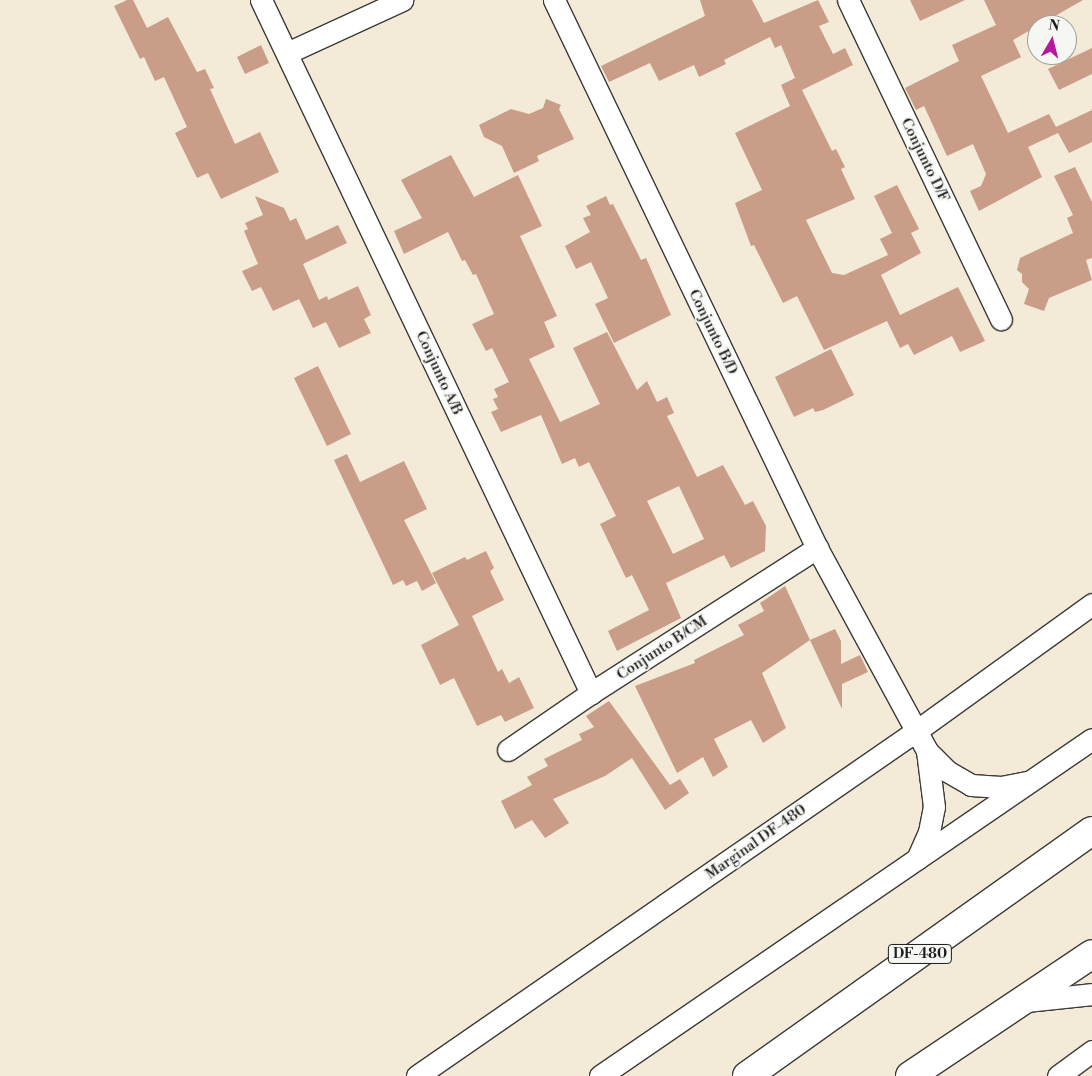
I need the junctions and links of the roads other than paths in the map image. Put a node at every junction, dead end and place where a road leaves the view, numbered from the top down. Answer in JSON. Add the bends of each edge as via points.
{"nodes":[{"id":1,"x":261,"y":0,"type":"edge"},
{"id":2,"x":402,"y":0,"type":"edge"},
{"id":3,"x":554,"y":0,"type":"edge"},
{"id":4,"x":848,"y":0,"type":"edge"},
{"id":5,"x":287,"y":53,"type":"junction"},
{"id":6,"x":1001,"y":319,"type":"dead end"},
{"id":7,"x":817,"y":548,"type":"junction"},
{"id":8,"x":1092,"y":604,"type":"edge"},
{"id":9,"x":591,"y":693,"type":"junction"},
{"id":10,"x":916,"y":732,"type":"junction"},
{"id":11,"x":1092,"y":739,"type":"edge"},
{"id":12,"x":508,"y":750,"type":"dead end"},
{"id":13,"x":927,"y":751,"type":"junction"},
{"id":14,"x":1027,"y":782,"type":"junction"},
{"id":15,"x":1092,"y":831,"type":"edge"},
{"id":16,"x":915,"y":862,"type":"junction"},
{"id":17,"x":1092,"y":954,"type":"edge"},
{"id":18,"x":1092,"y":994,"type":"edge"},
{"id":19,"x":1014,"y":1004,"type":"junction"},
{"id":20,"x":1092,"y":1051,"type":"edge"},
{"id":21,"x":417,"y":1076,"type":"edge"},
{"id":22,"x":600,"y":1076,"type":"edge"},
{"id":23,"x":747,"y":1076,"type":"edge"},
{"id":24,"x":910,"y":1076,"type":"edge"},
{"id":25,"x":1058,"y":1076,"type":"edge"}],
"edges":[{"from":1,"to":5,"type":"street","name":"Conjunto A/B"},
{"from":2,"to":5,"type":"street"},
{"from":3,"to":7,"type":"street","name":"Conjunto B/D"},
{"from":4,"to":6,"type":"street","name":"Conjunto D/F"},
{"from":5,"to":9,"type":"street","name":"Conjunto A/B"},
{"from":7,"to":9,"type":"street","name":"Conjunto B/CM"},
{"from":7,"to":10,"type":"street","name":"Conjunto B/D"},
{"from":8,"to":10,"type":"street","name":"Marginal DF-480"},
{"from":9,"to":12,"type":"street","name":"Conjunto B/CM"},
{"from":10,"to":13,"type":"street","name":"Conjunto B/D"},
{"from":10,"to":21,"type":"street","name":"Marginal DF-480"},
{"from":11,"to":14,"type":"street"},
{"from":13,"to":14,"type":"street","via":[[948,771],[971,785],[1001,788]]},
{"from":13,"to":16,"type":"street","via":[[933,784],[933,813],[924,846]]},
{"from":14,"to":16,"type":"street"},
{"from":15,"to":23,"type":"main road","number":"DF-480"},
{"from":16,"to":22,"type":"street"},
{"from":17,"to":19,"type":"main road"},
{"from":18,"to":19,"type":"street"},
{"from":19,"to":24,"type":"main road"},
{"from":20,"to":25,"type":"street"}]}
